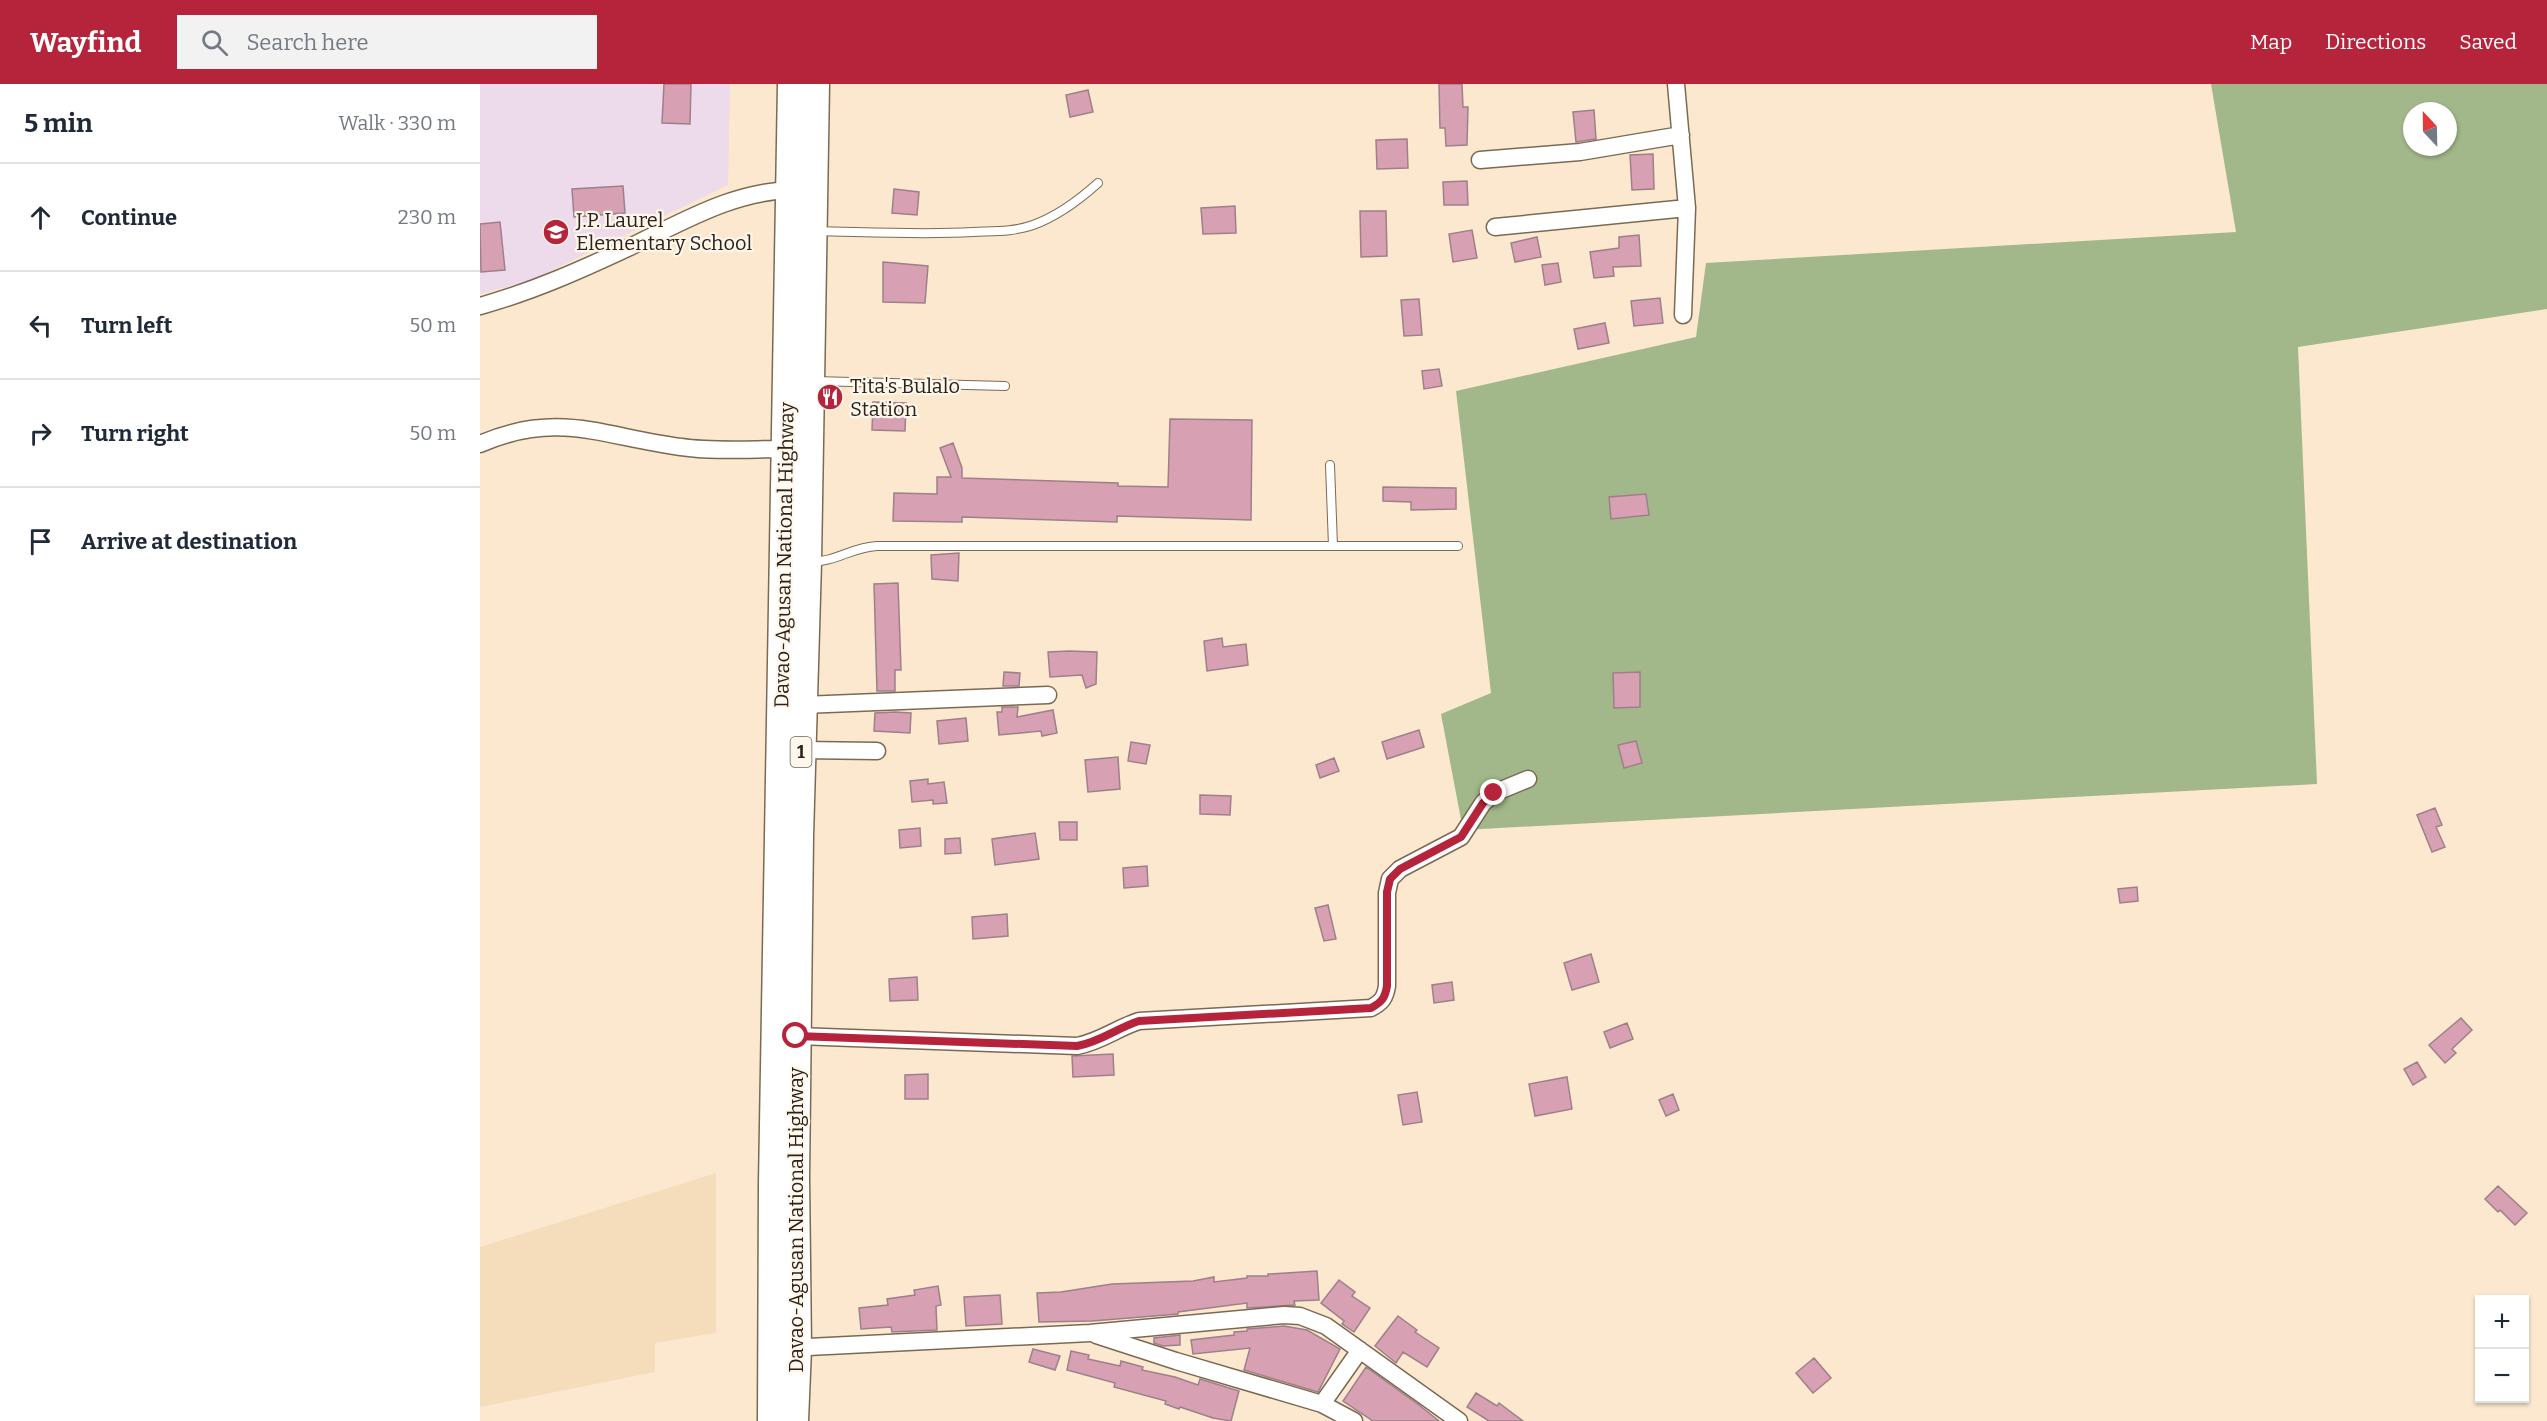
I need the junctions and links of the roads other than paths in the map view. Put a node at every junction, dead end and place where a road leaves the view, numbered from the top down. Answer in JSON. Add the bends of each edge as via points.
{"nodes":[{"id":1,"x":792,"y":84,"type":"edge"},
{"id":2,"x":815,"y":84,"type":"edge"},
{"id":3,"x":1676,"y":84,"type":"edge"},
{"id":4,"x":1682,"y":135,"type":"junction"},
{"id":5,"x":1480,"y":160,"type":"dead end"},
{"id":6,"x":1098,"y":183,"type":"dead end"},
{"id":7,"x":802,"y":190,"type":"junction"},
{"id":8,"x":1687,"y":208,"type":"junction"},
{"id":9,"x":1495,"y":228,"type":"dead end"},
{"id":10,"x":812,"y":230,"type":"junction"},
{"id":11,"x":480,"y":306,"type":"edge"},
{"id":12,"x":1683,"y":315,"type":"dead end"},
{"id":13,"x":810,"y":380,"type":"junction"},
{"id":14,"x":1005,"y":386,"type":"dead end"},
{"id":15,"x":480,"y":444,"type":"edge"},
{"id":16,"x":786,"y":449,"type":"junction"},
{"id":17,"x":1330,"y":465,"type":"dead end"},
{"id":18,"x":1333,"y":546,"type":"junction"},
{"id":19,"x":1458,"y":546,"type":"dead end"},
{"id":20,"x":795,"y":562,"type":"junction"},
{"id":21,"x":1048,"y":695,"type":"dead end"},
{"id":22,"x":803,"y":705,"type":"junction"},
{"id":23,"x":801,"y":750,"type":"junction"},
{"id":24,"x":877,"y":751,"type":"dead end"},
{"id":25,"x":1528,"y":779,"type":"dead end"},
{"id":26,"x":790,"y":1022,"type":"junction"},
{"id":27,"x":1090,"y":1333,"type":"junction"},
{"id":28,"x":785,"y":1348,"type":"junction"},
{"id":29,"x":1360,"y":1350,"type":"junction"},
{"id":30,"x":1323,"y":1404,"type":"junction"},
{"id":31,"x":772,"y":1421,"type":"edge"},
{"id":32,"x":794,"y":1421,"type":"edge"},
{"id":33,"x":1354,"y":1421,"type":"edge"},
{"id":34,"x":1459,"y":1421,"type":"edge"}],
"edges":[{"from":1,"to":7,"type":"highway","name":"Davao-Agusan National Highway","number":"1"},
{"from":2,"to":7,"type":"highway","name":"Davao-Agusan National Highway","number":"1"},
{"from":3,"to":4,"type":"street"},
{"from":4,"to":5,"type":"street","via":[[1580,152]]},
{"from":4,"to":8,"type":"street"},
{"from":6,"to":10,"type":"lane","via":[[1055,216],[1004,231],[926,234]]},
{"from":7,"to":10,"type":"highway","name":"Davao-Agusan National Highway","number":"1"},
{"from":7,"to":11,"type":"street","via":[[769,191],[731,200],[541,288]]},
{"from":7,"to":16,"type":"highway","name":"Davao-Agusan National Highway","number":"1"},
{"from":8,"to":9,"type":"street"},
{"from":8,"to":12,"type":"street"},
{"from":10,"to":13,"type":"highway","name":"Davao-Agusan National Highway","number":"1"},
{"from":13,"to":14,"type":"lane"},
{"from":13,"to":20,"type":"highway","name":"Davao-Agusan National Highway","number":"1"},
{"from":15,"to":16,"type":"street","via":[[504,433],[539,426],[585,428],[682,447]]},
{"from":16,"to":20,"type":"highway","name":"Davao-Agusan National Highway","number":"1"},
{"from":17,"to":18,"type":"lane"},
{"from":18,"to":19,"type":"lane"},
{"from":18,"to":20,"type":"lane","via":[[878,546],[860,548],[826,562]]},
{"from":20,"to":22,"type":"highway","name":"Davao-Agusan National Highway","number":"1"},
{"from":20,"to":26,"type":"highway","name":"Davao-Agusan National Highway","number":"1"},
{"from":21,"to":22,"type":"street"},
{"from":22,"to":23,"type":"highway","name":"Davao-Agusan National Highway","number":"1"},
{"from":23,"to":24,"type":"street"},
{"from":23,"to":26,"type":"highway","name":"Davao-Agusan National Highway","number":"1"},
{"from":25,"to":26,"type":"street","via":[[1494,793],[1461,837],[1400,869],[1390,879],[1387,986],[1381,1003],[1371,1008],[1139,1021],[1091,1044],[1077,1046]]},
{"from":26,"to":28,"type":"highway","name":"Davao-Agusan National Highway","number":"1","via":[[795,1178]]},
{"from":27,"to":28,"type":"street"},
{"from":27,"to":29,"type":"street","via":[[1300,1316],[1326,1326]]},
{"from":27,"to":30,"type":"street"},
{"from":28,"to":31,"type":"highway","name":"Davao-Agusan National Highway","number":"1"},
{"from":28,"to":32,"type":"highway","name":"Davao-Agusan National Highway","number":"1"},
{"from":29,"to":30,"type":"street"},
{"from":29,"to":34,"type":"street"},
{"from":30,"to":33,"type":"street"}]}
